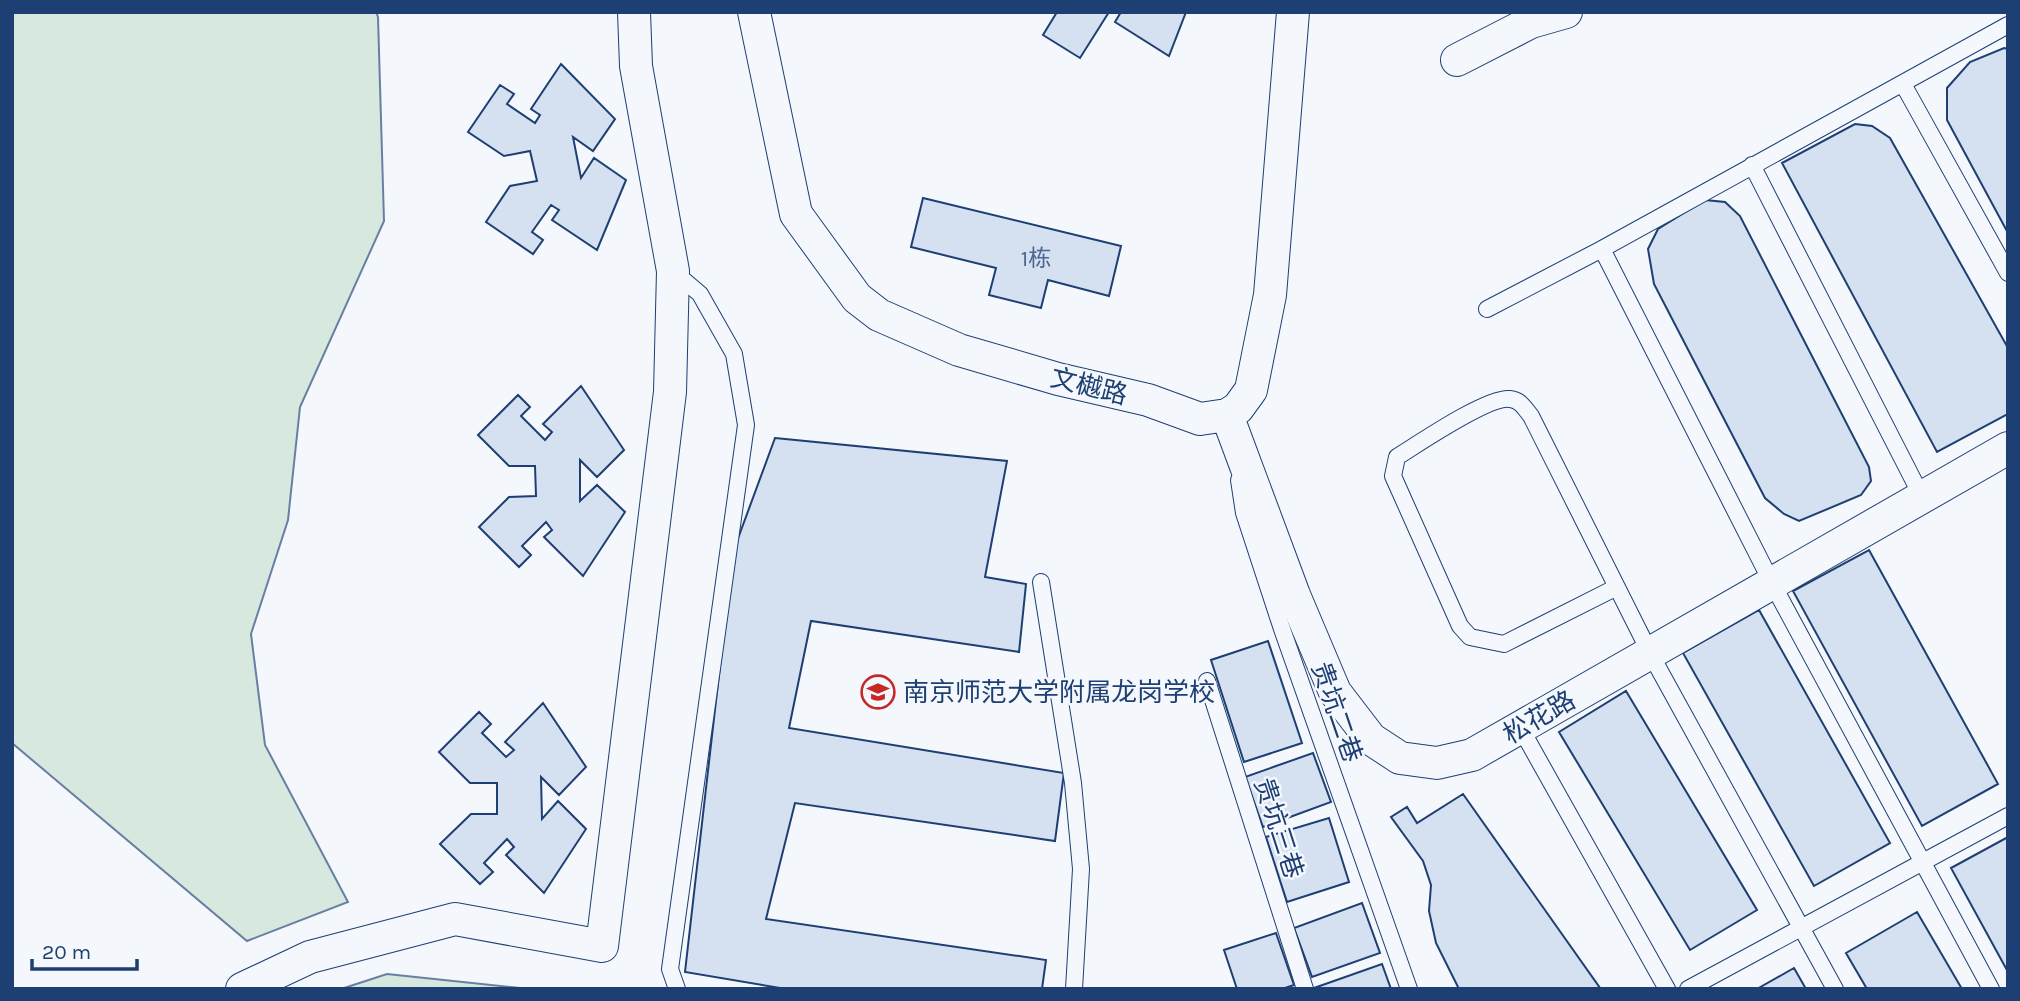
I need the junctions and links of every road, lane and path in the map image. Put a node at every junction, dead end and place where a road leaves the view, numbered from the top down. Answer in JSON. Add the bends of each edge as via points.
{"nodes":[{"id":1,"x":635,"y":12,"type":"edge"},
{"id":2,"x":754,"y":12,"type":"edge"},
{"id":3,"x":1293,"y":12,"type":"edge"},
{"id":4,"x":1566,"y":12,"type":"edge"},
{"id":5,"x":2008,"y":25,"type":"edge"},
{"id":6,"x":1457,"y":60,"type":"dead end"},
{"id":7,"x":1903,"y":84,"type":"junction"},
{"id":8,"x":1752,"y":165,"type":"junction"},
{"id":9,"x":1602,"y":249,"type":"junction"},
{"id":10,"x":673,"y":271,"type":"junction"},
{"id":11,"x":2008,"y":273,"type":"edge"},
{"id":12,"x":1487,"y":309,"type":"dead end"},
{"id":13,"x":1227,"y":415,"type":"junction"},
{"id":14,"x":1239,"y":447,"type":"junction"},
{"id":15,"x":2008,"y":448,"type":"edge"},
{"id":16,"x":1922,"y":497,"type":"junction"},
{"id":17,"x":1041,"y":582,"type":"dead end"},
{"id":18,"x":1772,"y":583,"type":"junction"},
{"id":19,"x":1617,"y":587,"type":"junction"},
{"id":20,"x":1650,"y":653,"type":"junction"},
{"id":21,"x":1207,"y":681,"type":"dead end"},
{"id":22,"x":1520,"y":727,"type":"junction"},
{"id":23,"x":2008,"y":816,"type":"edge"},
{"id":24,"x":1922,"y":862,"type":"junction"},
{"id":25,"x":1801,"y":928,"type":"junction"},
{"id":26,"x":242,"y":989,"type":"edge"},
{"id":27,"x":677,"y":989,"type":"edge"},
{"id":28,"x":1074,"y":989,"type":"edge"},
{"id":29,"x":1305,"y":989,"type":"edge"},
{"id":30,"x":1409,"y":989,"type":"edge"},
{"id":31,"x":1667,"y":989,"type":"edge"},
{"id":32,"x":1688,"y":989,"type":"edge"},
{"id":33,"x":1835,"y":989,"type":"edge"},
{"id":34,"x":1991,"y":989,"type":"edge"}],
"edges":[{"from":1,"to":10,"type":"street","via":[[636,66]]},
{"from":2,"to":13,"type":"street","name":"文樾路","via":[[796,214],[857,298],[879,315],[959,350],[1148,400],[1199,419]]},
{"from":3,"to":13,"type":"street","via":[[1270,295],[1251,390]]},
{"from":4,"to":6,"type":"street","via":[[1531,22]]},
{"from":5,"to":7,"type":"lane"},
{"from":7,"to":8,"type":"lane"},
{"from":7,"to":11,"type":"lane"},
{"from":8,"to":9,"type":"lane"},
{"from":8,"to":16,"type":"lane"},
{"from":9,"to":12,"type":"lane"},
{"from":9,"to":18,"type":"lane"},
{"from":10,"to":26,"type":"street","via":[[670,392],[602,946],[455,919],[310,957]]},
{"from":10,"to":27,"type":"lane","via":[[700,294],[734,354],[746,425],[670,969]]},
{"from":13,"to":14,"type":"street","name":"松花路"},
{"from":14,"to":22,"type":"street","name":"松花路","via":[[1335,692],[1371,739],[1399,758],[1437,763],[1472,755]]},
{"from":14,"to":30,"type":"lane","name":"贵坑二巷","via":[[1244,513]]},
{"from":15,"to":16,"type":"street","name":"松花路"},
{"from":16,"to":18,"type":"street","name":"松花路"},
{"from":17,"to":28,"type":"lane","via":[[1073,783],[1081,869]]},
{"from":18,"to":20,"type":"street","name":"松花路"},
{"from":18,"to":24,"type":"lane"},
{"from":19,"to":19,"type":"lane","via":[[1521,403],[1509,399],[1487,404],[1396,457],[1393,476],[1440,586],[1470,637],[1503,644]]},
{"from":19,"to":20,"type":"lane"},
{"from":20,"to":22,"type":"street","name":"松花路"},
{"from":20,"to":25,"type":"lane"},
{"from":21,"to":29,"type":"lane","name":"贵坑三巷"},
{"from":22,"to":31,"type":"lane"},
{"from":23,"to":24,"type":"lane"},
{"from":24,"to":25,"type":"lane"},
{"from":24,"to":34,"type":"lane"},
{"from":25,"to":32,"type":"lane"},
{"from":25,"to":33,"type":"lane"}]}
